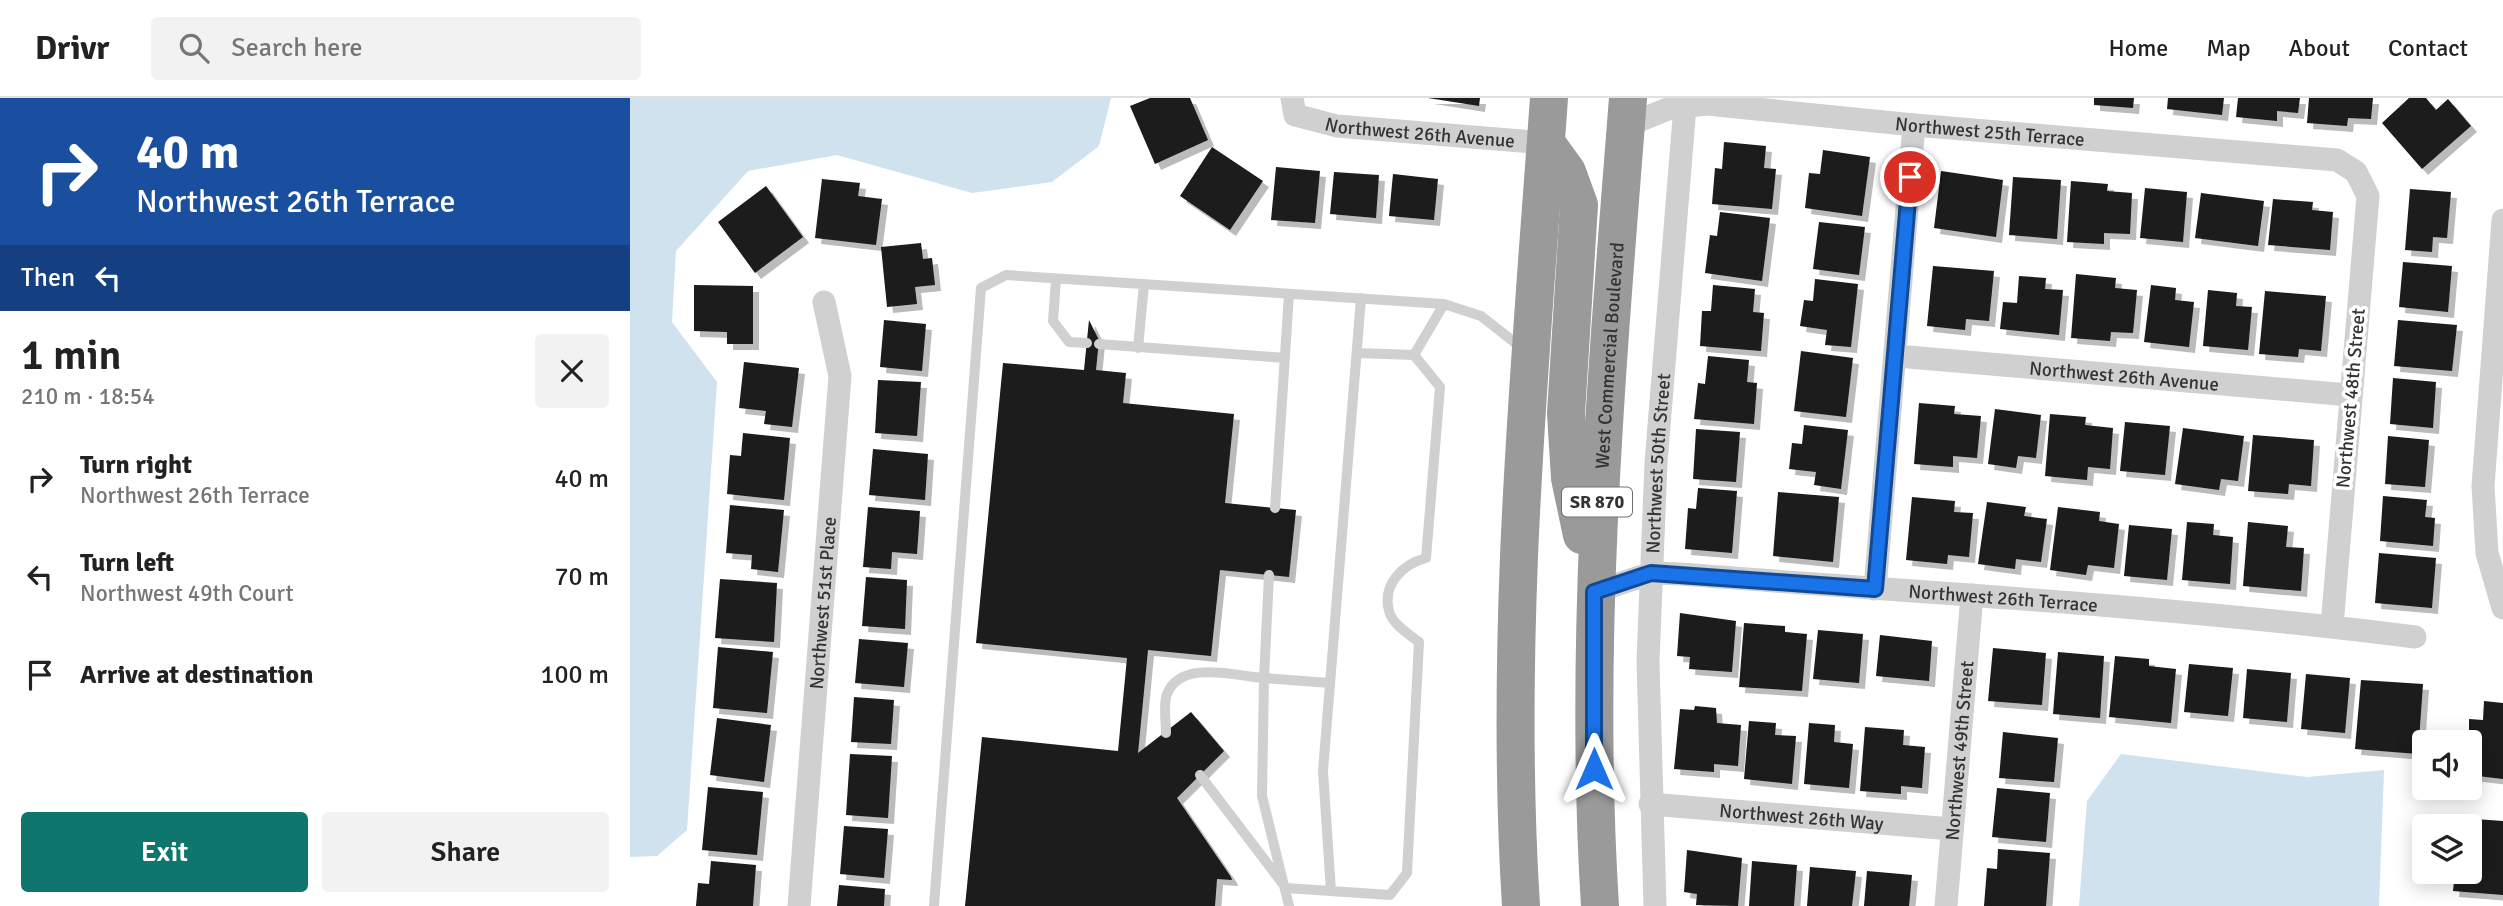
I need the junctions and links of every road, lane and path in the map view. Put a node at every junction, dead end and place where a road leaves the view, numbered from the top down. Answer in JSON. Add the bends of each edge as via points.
{"nodes":[{"id":1,"x":1549,"y":98,"type":"edge"},
{"id":2,"x":1685,"y":106,"type":"junction"},
{"id":3,"x":1294,"y":107,"type":"edge"},
{"id":4,"x":1627,"y":112,"type":"edge"},
{"id":5,"x":1914,"y":125,"type":"junction"},
{"id":6,"x":1546,"y":143,"type":"junction"},
{"id":7,"x":2356,"y":172,"type":"joint"},
{"id":8,"x":2503,"y":220,"type":"edge"},
{"id":9,"x":1055,"y":279,"type":"junction"},
{"id":10,"x":1144,"y":284,"type":"junction"},
{"id":11,"x":1289,"y":294,"type":"junction"},
{"id":12,"x":1362,"y":298,"type":"junction"},
{"id":13,"x":824,"y":302,"type":"dead end"},
{"id":14,"x":1444,"y":304,"type":"junction"},
{"id":15,"x":1138,"y":348,"type":"junction"},
{"id":16,"x":1357,"y":352,"type":"junction"},
{"id":17,"x":1529,"y":353,"type":"junction"},
{"id":18,"x":1414,"y":355,"type":"junction"},
{"id":19,"x":1897,"y":356,"type":"junction"},
{"id":20,"x":1285,"y":358,"type":"junction"},
{"id":21,"x":2349,"y":395,"type":"junction"},
{"id":22,"x":1275,"y":508,"type":"dead end"},
{"id":23,"x":1651,"y":573,"type":"junction"},
{"id":24,"x":1269,"y":575,"type":"dead end"},
{"id":25,"x":1875,"y":589,"type":"junction"},
{"id":26,"x":1594,"y":592,"type":"junction"},
{"id":27,"x":1972,"y":595,"type":"junction"},
{"id":28,"x":2503,"y":608,"type":"edge"},
{"id":29,"x":2332,"y":626,"type":"junction"},
{"id":30,"x":2415,"y":637,"type":"dead end"},
{"id":31,"x":1264,"y":678,"type":"junction"},
{"id":32,"x":1330,"y":683,"type":"junction"},
{"id":33,"x":1166,"y":733,"type":"dead end"},
{"id":34,"x":1200,"y":775,"type":"dead end"},
{"id":35,"x":1650,"y":804,"type":"junction"},
{"id":36,"x":1952,"y":829,"type":"junction"},
{"id":37,"x":1286,"y":888,"type":"junction"},
{"id":38,"x":1331,"y":891,"type":"junction"},
{"id":39,"x":799,"y":906,"type":"edge"},
{"id":40,"x":934,"y":906,"type":"edge"},
{"id":41,"x":1289,"y":906,"type":"edge"},
{"id":42,"x":1521,"y":906,"type":"edge"},
{"id":43,"x":1600,"y":906,"type":"edge"},
{"id":44,"x":1655,"y":906,"type":"edge"},
{"id":45,"x":1946,"y":906,"type":"edge"}],
"edges":[{"from":1,"to":6,"type":"highway"},
{"from":2,"to":4,"type":"street","name":"Northwest 25th Terrace"},
{"from":2,"to":5,"type":"street","name":"Northwest 25th Terrace","via":[[1707,104]]},
{"from":2,"to":23,"type":"street","name":"Northwest 50th Street"},
{"from":3,"to":6,"type":"street","name":"Northwest 26th Avenue","via":[[1337,126]]},
{"from":4,"to":26,"type":"highway","name":"West Commercial Boulevard","number":"SR 870","via":[[1599,462]]},
{"from":5,"to":7,"type":"street","name":"Northwest 25th Terrace","via":[[2337,160]]},
{"from":5,"to":19,"type":"street"},
{"from":6,"to":17,"type":"highway"},
{"from":6,"to":26,"type":"highway","via":[[1567,173],[1579,205],[1567,446]]},
{"from":7,"to":21,"type":"street","name":"Northwest 48th Street","via":[[2368,196]]},
{"from":8,"to":28,"type":"street","via":[[2483,486],[2487,553]]},
{"from":9,"to":10,"type":"lane"},
{"from":9,"to":15,"type":"lane","via":[[1053,321],[1069,342]]},
{"from":9,"to":40,"type":"lane","via":[[1006,275],[981,288]]},
{"from":10,"to":11,"type":"lane"},
{"from":10,"to":15,"type":"lane"},
{"from":11,"to":12,"type":"lane"},
{"from":11,"to":20,"type":"lane"},
{"from":12,"to":14,"type":"lane"},
{"from":12,"to":16,"type":"lane"},
{"from":13,"to":39,"type":"street","name":"Northwest 51st Place","via":[[840,376]]},
{"from":14,"to":17,"type":"lane","via":[[1481,316]]},
{"from":14,"to":18,"type":"lane"},
{"from":15,"to":20,"type":"lane"},
{"from":16,"to":18,"type":"lane"},
{"from":16,"to":32,"type":"lane"},
{"from":17,"to":42,"type":"highway","via":[[1516,642]]},
{"from":18,"to":38,"type":"lane","via":[[1440,387],[1426,558],[1410,562],[1389,592],[1389,612],[1419,642],[1407,873],[1390,895]]},
{"from":19,"to":21,"type":"street","name":"Northwest 26th Avenue"},
{"from":19,"to":25,"type":"street"},
{"from":20,"to":22,"type":"lane"},
{"from":21,"to":29,"type":"street","name":"Northwest 48th Street"},
{"from":23,"to":25,"type":"street","name":"Northwest 26th Terrace"},
{"from":23,"to":26,"type":"street","name":"Northwest 26th Terrace"},
{"from":23,"to":35,"type":"street","name":"Northwest 50th Street"},
{"from":24,"to":31,"type":"lane"},
{"from":25,"to":27,"type":"street","name":"Northwest 26th Terrace"},
{"from":26,"to":43,"type":"highway","name":"West Commercial Boulevard","number":"SR 870","via":[[1594,791]]},
{"from":27,"to":29,"type":"street","name":"Northwest 26th Terrace"},
{"from":27,"to":36,"type":"street","name":"Northwest 49th Street"},
{"from":29,"to":30,"type":"street","name":"Northwest 26th Terrace"},
{"from":31,"to":32,"type":"lane"},
{"from":31,"to":33,"type":"lane","via":[[1192,672],[1175,679],[1166,695]]},
{"from":31,"to":37,"type":"lane","via":[[1262,796]]},
{"from":32,"to":38,"type":"lane","via":[[1323,771]]},
{"from":34,"to":37,"type":"lane"},
{"from":35,"to":36,"type":"street","name":"Northwest 26th Way"},
{"from":35,"to":44,"type":"street","name":"Northwest 50th Street"},
{"from":36,"to":45,"type":"street","name":"Northwest 49th Street"},
{"from":37,"to":38,"type":"lane"},
{"from":37,"to":41,"type":"lane"}]}
